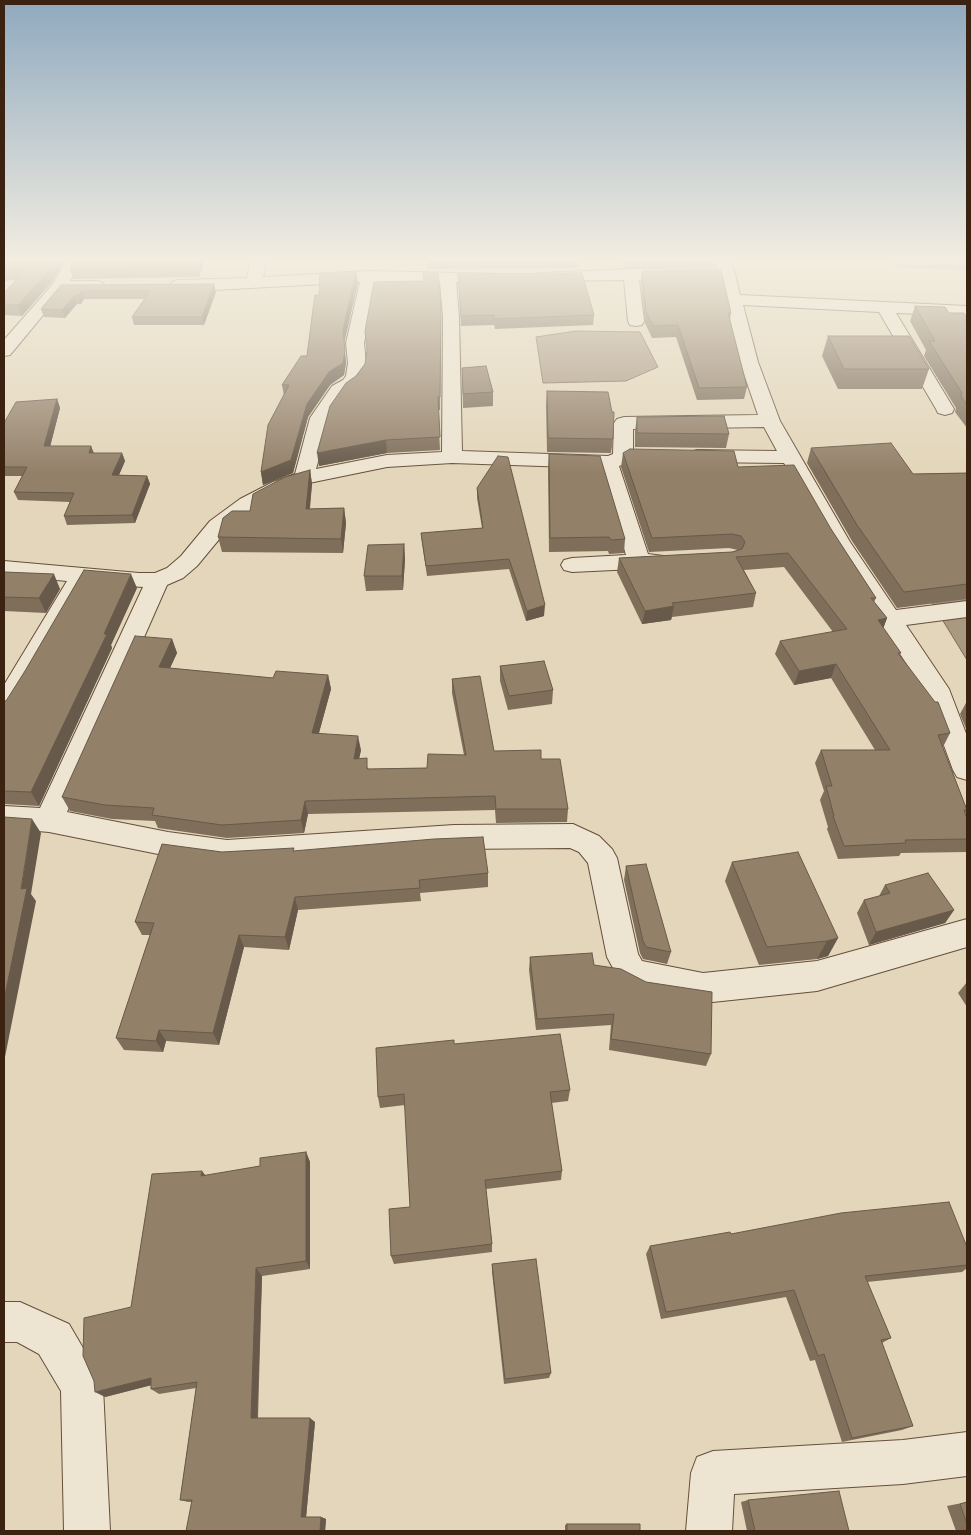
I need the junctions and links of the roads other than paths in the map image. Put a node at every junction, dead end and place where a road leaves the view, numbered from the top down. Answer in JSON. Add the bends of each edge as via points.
{"nodes":[{"id":1,"x":22,"y":330,"type":"edge"},
{"id":2,"x":358,"y":330,"type":"edge"},
{"id":3,"x":451,"y":330,"type":"edge"},
{"id":4,"x":741,"y":330,"type":"edge"},
{"id":5,"x":898,"y":330,"type":"edge"},
{"id":6,"x":4,"y":351,"type":"edge"},
{"id":7,"x":945,"y":409,"type":"dead end"},
{"id":8,"x":770,"y":421,"type":"junction"},
{"id":9,"x":682,"y":455,"type":"edge"},
{"id":10,"x":791,"y":456,"type":"junction"},
{"id":11,"x":452,"y":457,"type":"junction"},
{"id":12,"x":624,"y":457,"type":"junction"},
{"id":13,"x":304,"y":478,"type":"junction"},
{"id":14,"x":679,"y":560,"type":"edge"},
{"id":15,"x":639,"y":562,"type":"junction"},
{"id":16,"x":572,"y":565,"type":"dead end"},
{"id":17,"x":4,"y":568,"type":"edge"},
{"id":18,"x":81,"y":576,"type":"junction"},
{"id":19,"x":158,"y":580,"type":"junction"},
{"id":20,"x":967,"y":609,"type":"edge"},
{"id":21,"x":891,"y":619,"type":"junction"},
{"id":22,"x":4,"y":706,"type":"edge"},
{"id":23,"x":967,"y":770,"type":"edge"},
{"id":24,"x":4,"y":817,"type":"edge"},
{"id":25,"x":49,"y":820,"type":"junction"},
{"id":26,"x":967,"y":933,"type":"edge"},
{"id":27,"x":4,"y":1322,"type":"edge"},
{"id":28,"x":967,"y":1454,"type":"edge"},
{"id":29,"x":87,"y":1531,"type":"edge"},
{"id":30,"x":709,"y":1531,"type":"edge"}],
"edges":[{"from":1,"to":6,"type":"street"},
{"from":2,"to":13,"type":"street","via":[[355,376],[350,384],[339,390],[320,418]]},
{"from":3,"to":11,"type":"street"},
{"from":4,"to":8,"type":"street"},
{"from":5,"to":7,"type":"street"},
{"from":8,"to":10,"type":"street"},
{"from":8,"to":12,"type":"street","via":[[624,423]]},
{"from":9,"to":10,"type":"street"},
{"from":10,"to":21,"type":"street","via":[[839,542]]},
{"from":11,"to":12,"type":"street"},
{"from":11,"to":13,"type":"street","via":[[387,461]]},
{"from":12,"to":15,"type":"street"},
{"from":13,"to":19,"type":"street","via":[[247,503],[218,526],[189,561]]},
{"from":14,"to":15,"type":"street"},
{"from":15,"to":16,"type":"street"},
{"from":17,"to":18,"type":"street"},
{"from":18,"to":19,"type":"street"},
{"from":18,"to":22,"type":"street"},
{"from":19,"to":25,"type":"street"},
{"from":20,"to":21,"type":"street"},
{"from":21,"to":23,"type":"street","via":[[936,689]]},
{"from":24,"to":25,"type":"street"},
{"from":25,"to":26,"type":"street","via":[[168,844],[227,852],[454,837],[573,836],[589,844],[602,858],[623,958],[632,971],[643,977],[703,988],[817,976]]},
{"from":27,"to":29,"type":"street","via":[[20,1322],[54,1339],[82,1387]]},
{"from":28,"to":30,"type":"street","via":[[903,1462],[712,1473]]}]}
